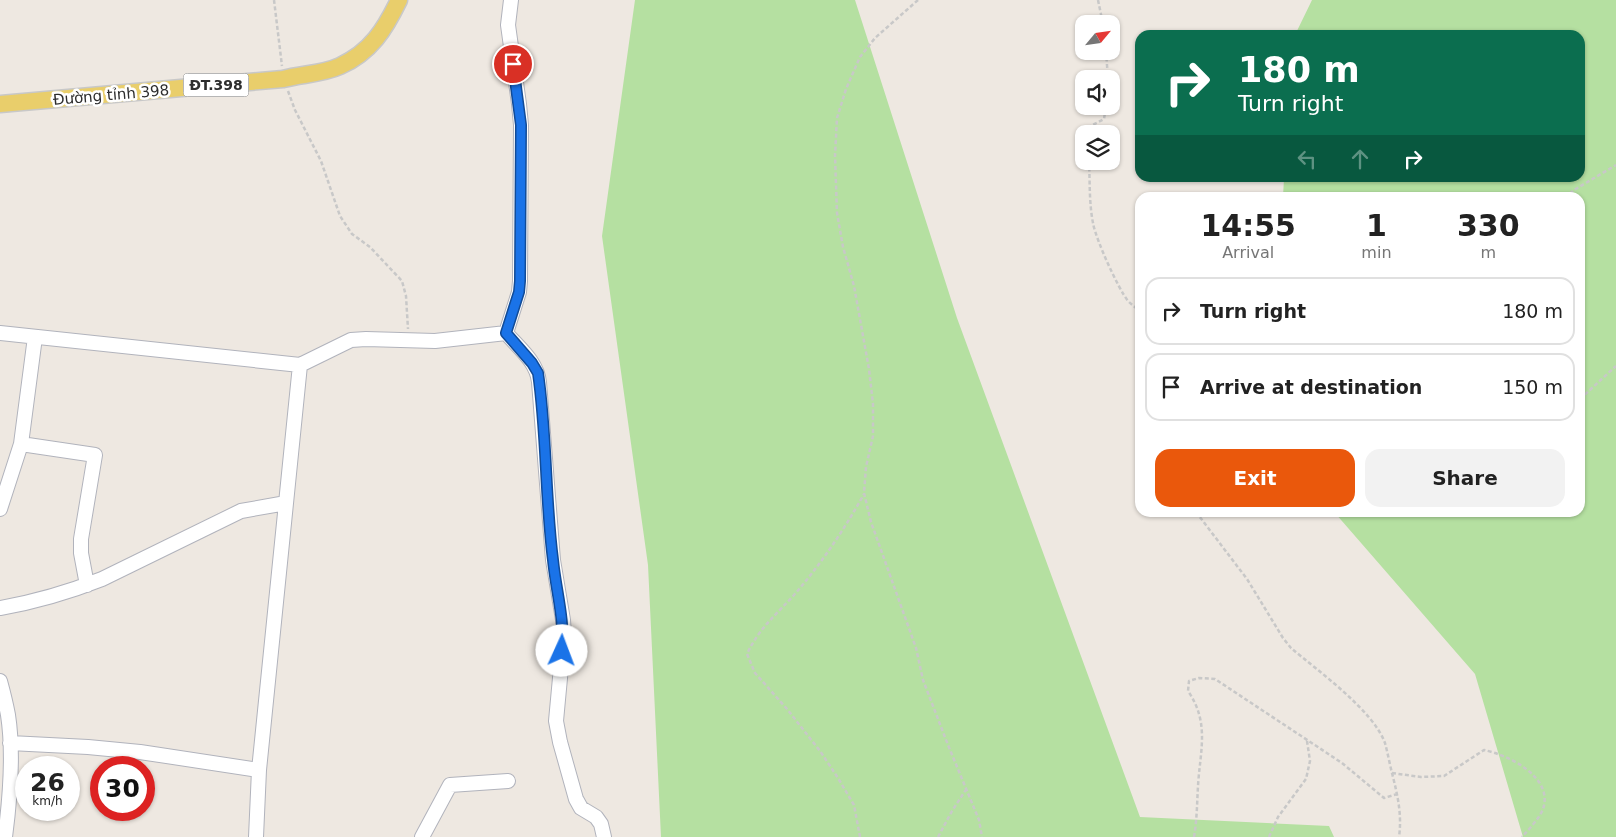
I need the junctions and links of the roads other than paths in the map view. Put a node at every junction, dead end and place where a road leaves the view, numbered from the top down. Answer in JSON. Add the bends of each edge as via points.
{"nodes":[{"id":1,"x":399,"y":0,"type":"edge"},
{"id":2,"x":511,"y":0,"type":"edge"},
{"id":3,"x":0,"y":104,"type":"edge"},
{"id":4,"x":0,"y":333,"type":"edge"},
{"id":5,"x":506,"y":333,"type":"junction"},
{"id":6,"x":35,"y":337,"type":"junction"},
{"id":7,"x":300,"y":365,"type":"junction"},
{"id":8,"x":21,"y":444,"type":"junction"},
{"id":9,"x":286,"y":502,"type":"junction"},
{"id":10,"x":0,"y":508,"type":"edge"},
{"id":11,"x":87,"y":585,"type":"junction"},
{"id":12,"x":0,"y":608,"type":"edge"},
{"id":13,"x":0,"y":681,"type":"edge"},
{"id":14,"x":10,"y":743,"type":"junction"},
{"id":15,"x":259,"y":770,"type":"junction"},
{"id":16,"x":508,"y":780,"type":"dead end"},
{"id":17,"x":5,"y":837,"type":"edge"},
{"id":18,"x":256,"y":837,"type":"edge"},
{"id":19,"x":422,"y":837,"type":"edge"},
{"id":20,"x":604,"y":837,"type":"edge"}],
"edges":[{"from":1,"to":3,"type":"main road","name":"Đường tỉnh 398","number":"ĐT.398","via":[[381,34],[340,66],[283,79]]},
{"from":2,"to":5,"type":"street","via":[[508,25],[521,125],[520,281]]},
{"from":4,"to":6,"type":"street"},
{"from":5,"to":7,"type":"street","via":[[435,341],[352,340]]},
{"from":5,"to":20,"type":"street","via":[[532,363],[540,382],[553,560],[564,636],[556,721],[560,742],[576,799],[581,808],[596,817]]},
{"from":6,"to":7,"type":"street"},
{"from":6,"to":8,"type":"street"},
{"from":7,"to":9,"type":"street"},
{"from":8,"to":10,"type":"street"},
{"from":8,"to":11,"type":"street","via":[[95,455],[81,539]]},
{"from":9,"to":11,"type":"street","via":[[241,511]]},
{"from":9,"to":15,"type":"street"},
{"from":11,"to":12,"type":"street"},
{"from":13,"to":14,"type":"street"},
{"from":14,"to":15,"type":"street","via":[[132,751]]},
{"from":14,"to":17,"type":"street"},
{"from":15,"to":18,"type":"street"},
{"from":16,"to":19,"type":"street","via":[[450,785]]}]}
